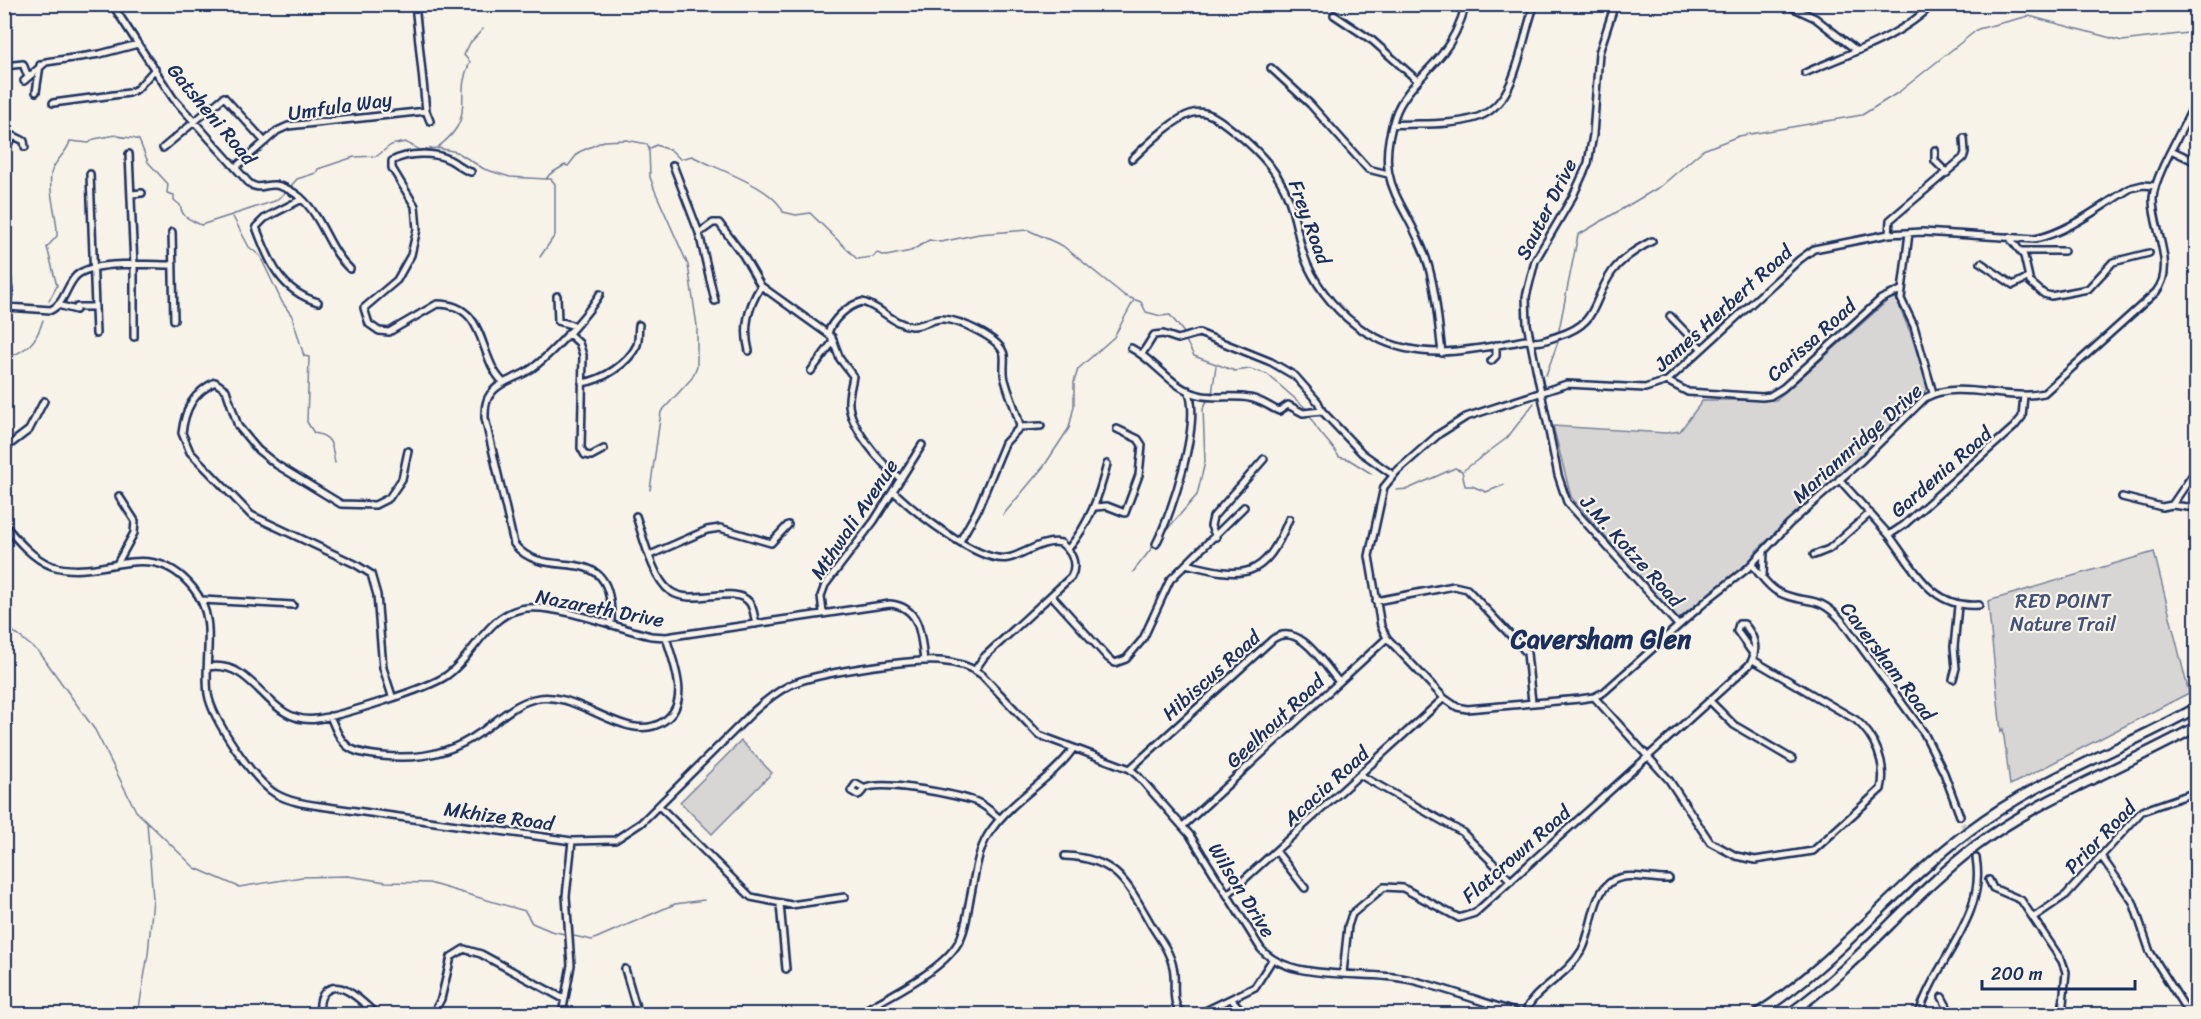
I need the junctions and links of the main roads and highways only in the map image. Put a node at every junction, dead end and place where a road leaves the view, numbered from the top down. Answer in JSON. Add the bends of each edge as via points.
{"nodes":[{"id":1,"x":2196,"y":708,"type":"edge"},
{"id":2,"x":2196,"y":727,"type":"edge"},
{"id":3,"x":1757,"y":1014,"type":"edge"},
{"id":4,"x":1789,"y":1014,"type":"edge"}],
"edges":[{"from":1,"to":3,"type":"highway","via":[[2076,766],[1982,821],[1919,872],[1812,975]]},
{"from":2,"to":4,"type":"highway","via":[[2058,795],[1976,846],[1842,972]]}]}
